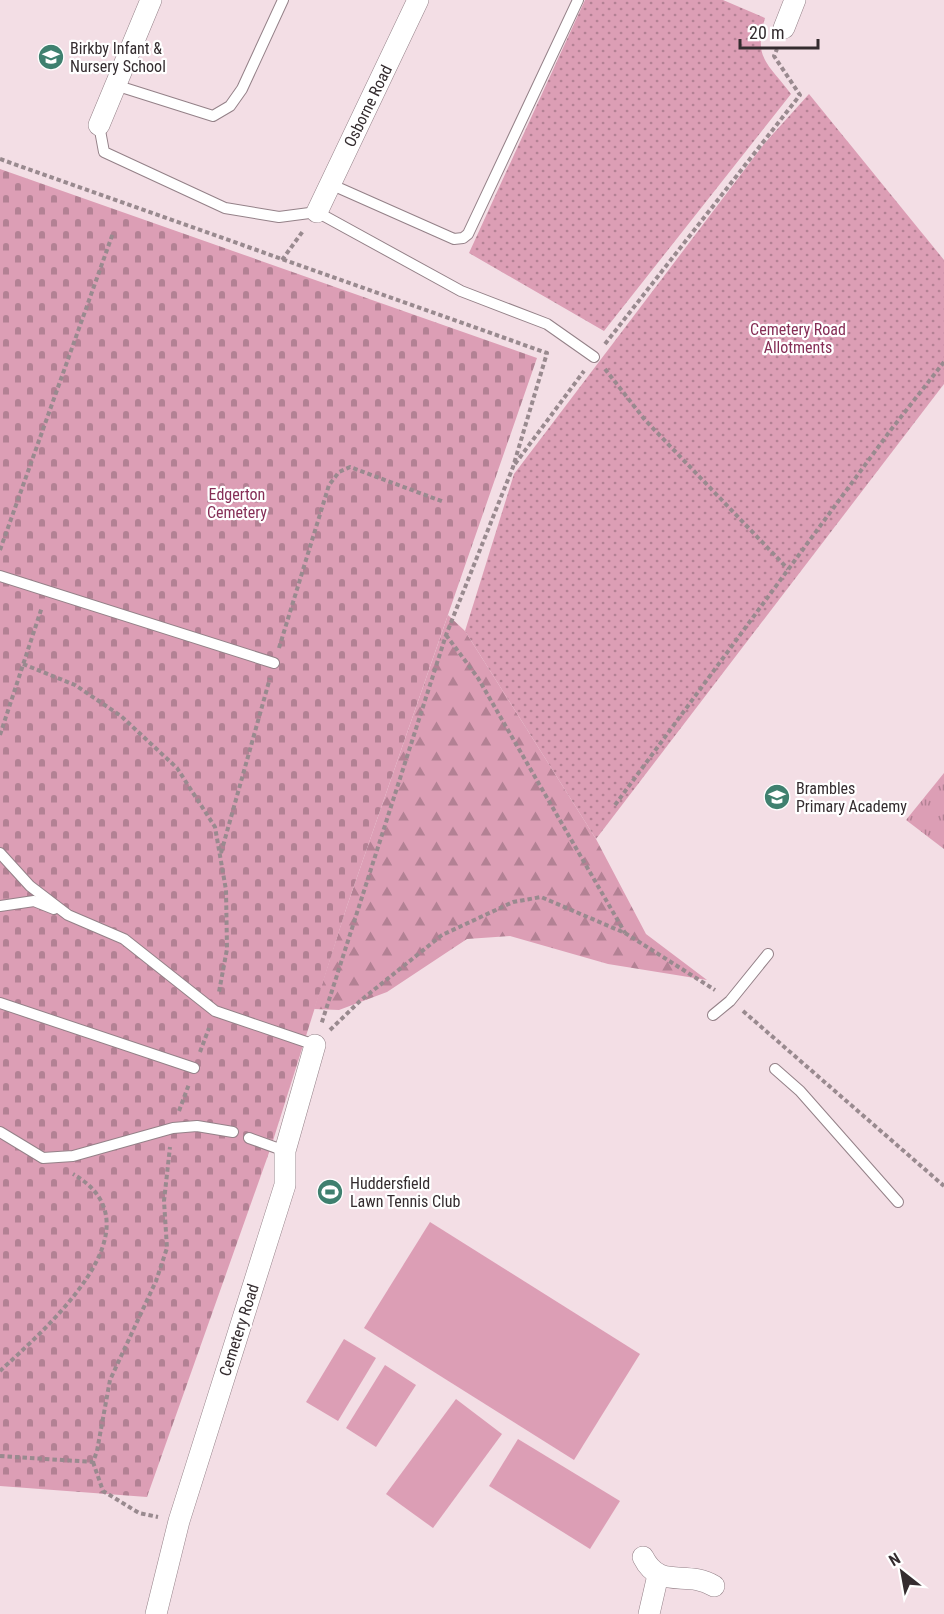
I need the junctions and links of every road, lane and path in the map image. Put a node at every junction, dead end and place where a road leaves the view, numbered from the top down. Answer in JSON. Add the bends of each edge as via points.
{"nodes":[{"id":1,"x":152,"y":0,"type":"edge"},
{"id":2,"x":284,"y":0,"type":"edge"},
{"id":3,"x":418,"y":0,"type":"edge"},
{"id":4,"x":578,"y":0,"type":"edge"},
{"id":5,"x":795,"y":0,"type":"edge"},
{"id":6,"x":784,"y":28,"type":"joint"},
{"id":7,"x":115,"y":85,"type":"junction"},
{"id":8,"x":99,"y":125,"type":"joint"},
{"id":9,"x":0,"y":159,"type":"edge"},
{"id":10,"x":330,"y":184,"type":"junction"},
{"id":11,"x":317,"y":212,"type":"junction"},
{"id":12,"x":113,"y":233,"type":"dead end"},
{"id":13,"x":282,"y":260,"type":"junction"},
{"id":14,"x":594,"y":357,"type":"junction"},
{"id":15,"x":944,"y":362,"type":"edge"},
{"id":16,"x":513,"y":467,"type":"junction"},
{"id":17,"x":444,"y":502,"type":"dead end"},
{"id":18,"x":0,"y":550,"type":"edge"},
{"id":19,"x":788,"y":570,"type":"junction"},
{"id":20,"x":0,"y":576,"type":"edge"},
{"id":21,"x":47,"y":591,"type":"junction"},
{"id":22,"x":446,"y":635,"type":"junction"},
{"id":23,"x":274,"y":663,"type":"junction"},
{"id":24,"x":23,"y":664,"type":"junction"},
{"id":25,"x":0,"y":735,"type":"edge"},
{"id":26,"x":615,"y":805,"type":"dead end"},
{"id":27,"x":0,"y":853,"type":"edge"},
{"id":28,"x":220,"y":857,"type":"junction"},
{"id":29,"x":0,"y":906,"type":"edge"},
{"id":30,"x":68,"y":915,"type":"junction"},
{"id":31,"x":768,"y":954,"type":"dead end"},
{"id":32,"x":0,"y":1002,"type":"edge"},
{"id":33,"x":215,"y":1011,"type":"junction"},
{"id":34,"x":712,"y":1015,"type":"dead end"},
{"id":35,"x":315,"y":1045,"type":"junction"},
{"id":36,"x":194,"y":1068,"type":"dead end"},
{"id":37,"x":775,"y":1069,"type":"dead end"},
{"id":38,"x":173,"y":1128,"type":"junction"},
{"id":39,"x":0,"y":1132,"type":"edge"},
{"id":40,"x":233,"y":1132,"type":"dead end"},
{"id":41,"x":249,"y":1138,"type":"dead end"},
{"id":42,"x":285,"y":1151,"type":"junction"},
{"id":43,"x":43,"y":1158,"type":"junction"},
{"id":44,"x":898,"y":1202,"type":"dead end"},
{"id":45,"x":0,"y":1371,"type":"edge"},
{"id":46,"x":0,"y":1456,"type":"edge"},
{"id":47,"x":93,"y":1462,"type":"junction"},
{"id":48,"x":179,"y":1521,"type":"junction"},
{"id":49,"x":643,"y":1557,"type":"dead end"},
{"id":50,"x":658,"y":1575,"type":"junction"},
{"id":51,"x":714,"y":1586,"type":"dead end"},
{"id":52,"x":156,"y":1614,"type":"edge"},
{"id":53,"x":649,"y":1614,"type":"edge"}],
"edges":[{"from":1,"to":7,"type":"street"},
{"from":2,"to":7,"type":"lane","via":[[242,89],[230,106],[213,116]]},
{"from":3,"to":10,"type":"street","name":"Osborne Road"},
{"from":4,"to":10,"type":"lane","via":[[463,238],[454,239]]},
{"from":5,"to":6,"type":"street"},
{"from":6,"to":14,"type":"path","via":[[774,56],[800,95]]},
{"from":7,"to":8,"type":"street"},
{"from":8,"to":11,"type":"lane","via":[[104,152],[225,208],[279,217]]},
{"from":9,"to":13,"type":"path"},
{"from":10,"to":11,"type":"street","name":"Osborne Road"},
{"from":11,"to":13,"type":"path"},
{"from":11,"to":14,"type":"lane","via":[[461,291],[547,324]]},
{"from":12,"to":18,"type":"path"},
{"from":13,"to":16,"type":"path","via":[[547,353]]},
{"from":14,"to":16,"type":"path"},
{"from":14,"to":19,"type":"path","via":[[645,420]]},
{"from":15,"to":19,"type":"path"},
{"from":16,"to":22,"type":"path"},
{"from":17,"to":23,"type":"path","via":[[350,467],[339,472],[329,485]]},
{"from":19,"to":26,"type":"path"},
{"from":20,"to":21,"type":"lane"},
{"from":21,"to":23,"type":"lane"},
{"from":21,"to":24,"type":"path"},
{"from":22,"to":35,"type":"path"},
{"from":22,"to":35,"type":"path","via":[[478,678],[625,933],[541,897],[513,902],[442,935],[360,1001]]},
{"from":23,"to":28,"type":"path"},
{"from":24,"to":25,"type":"path"},
{"from":24,"to":28,"type":"path","via":[[84,691],[121,716],[177,768],[215,827]]},
{"from":27,"to":30,"type":"lane","via":[[30,886]]},
{"from":28,"to":33,"type":"path","via":[[226,890],[227,949]]},
{"from":29,"to":30,"type":"lane","via":[[34,901]]},
{"from":30,"to":33,"type":"lane","via":[[124,939]]},
{"from":31,"to":34,"type":"lane","via":[[730,1001]]},
{"from":32,"to":36,"type":"lane"},
{"from":33,"to":35,"type":"lane"},
{"from":35,"to":42,"type":"street","name":"Cemetery Road"},
{"from":37,"to":44,"type":"lane","via":[[800,1091]]},
{"from":38,"to":40,"type":"lane","via":[[197,1126]]},
{"from":38,"to":43,"type":"lane","via":[[73,1156]]},
{"from":38,"to":47,"type":"path","via":[[164,1201],[167,1248],[110,1380]]},
{"from":39,"to":43,"type":"lane"},
{"from":41,"to":42,"type":"lane"},
{"from":42,"to":48,"type":"street","name":"Cemetery Road","via":[[285,1185]]},
{"from":43,"to":45,"type":"path","via":[[83,1180],[104,1204],[106,1238],[86,1282],[44,1330]]},
{"from":46,"to":47,"type":"path"},
{"from":47,"to":48,"type":"path","via":[[103,1491],[139,1513]]},
{"from":48,"to":52,"type":"street","name":"Cemetery Road"},
{"from":49,"to":50,"type":"street"},
{"from":50,"to":51,"type":"street","via":[[674,1579],[691,1577]]},
{"from":50,"to":53,"type":"street"}]}
